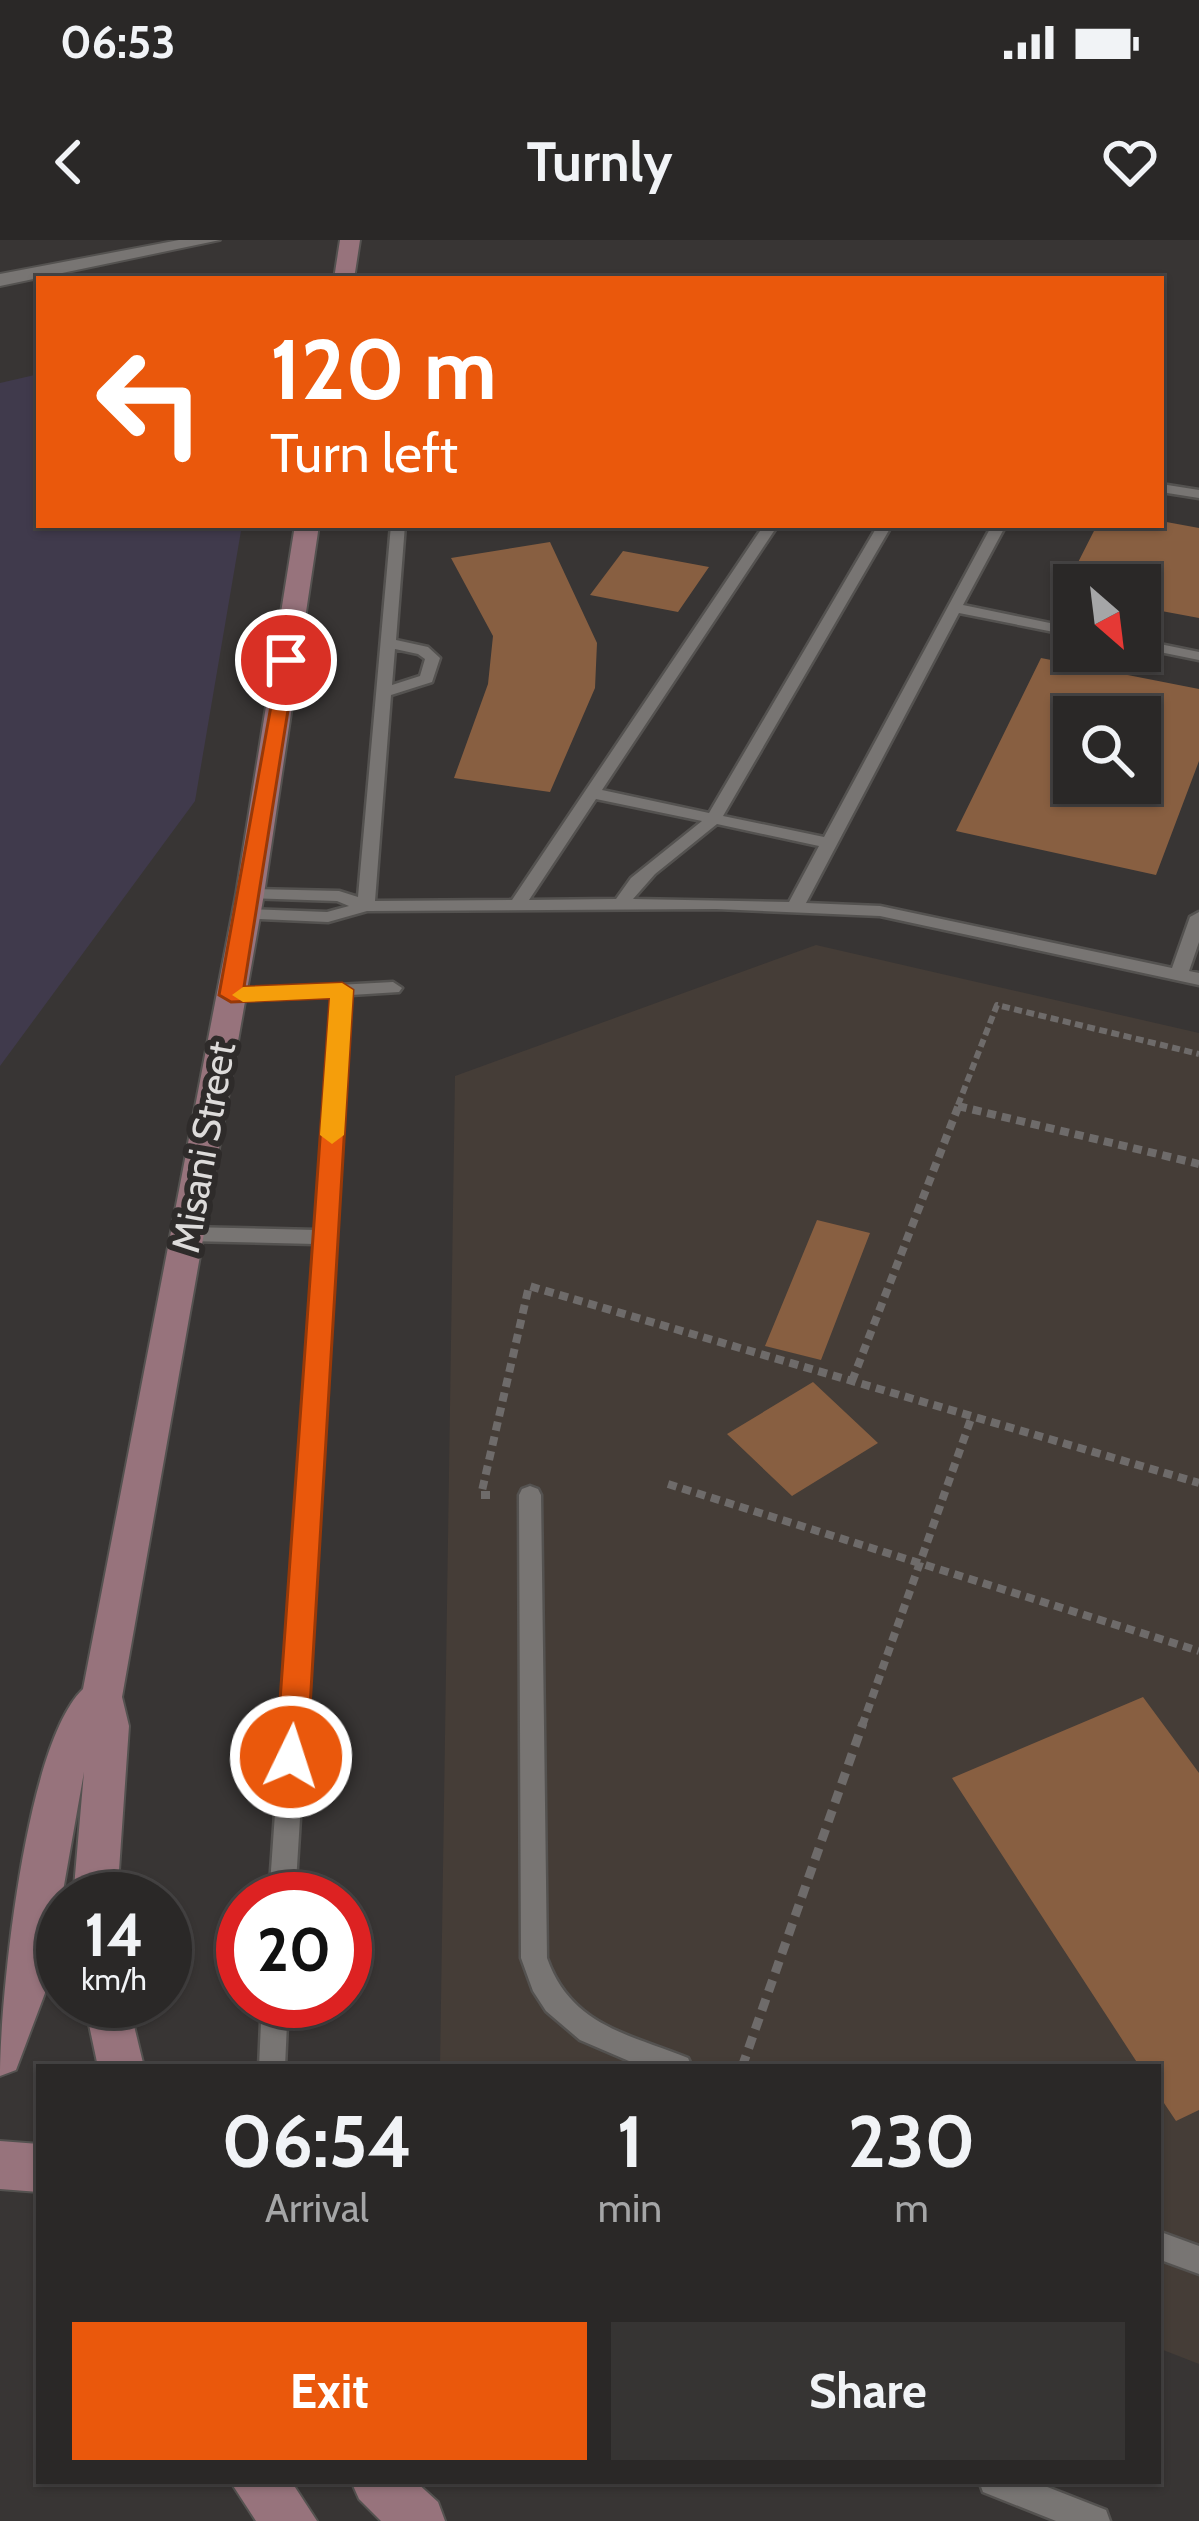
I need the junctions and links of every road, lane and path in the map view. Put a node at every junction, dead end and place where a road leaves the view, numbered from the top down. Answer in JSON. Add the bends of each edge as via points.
{"nodes":[{"id":1,"x":210,"y":240,"type":"edge"},
{"id":2,"x":350,"y":240,"type":"edge"},
{"id":3,"x":344,"y":276,"type":"edge"},
{"id":4,"x":0,"y":280,"type":"edge"},
{"id":5,"x":1164,"y":488,"type":"edge"},
{"id":6,"x":1199,"y":494,"type":"edge"},
{"id":7,"x":307,"y":528,"type":"edge"},
{"id":8,"x":398,"y":528,"type":"edge"},
{"id":9,"x":769,"y":528,"type":"edge"},
{"id":10,"x":883,"y":528,"type":"edge"},
{"id":11,"x":998,"y":528,"type":"edge"},
{"id":12,"x":955,"y":608,"type":"junction"},
{"id":13,"x":1053,"y":628,"type":"edge"},
{"id":14,"x":387,"y":643,"type":"junction"},
{"id":15,"x":1161,"y":648,"type":"edge"},
{"id":16,"x":1199,"y":656,"type":"edge"},
{"id":17,"x":382,"y":692,"type":"junction"},
{"id":18,"x":592,"y":793,"type":"junction"},
{"id":19,"x":713,"y":819,"type":"junction"},
{"id":20,"x":829,"y":843,"type":"junction"},
{"id":21,"x":248,"y":904,"type":"junction"},
{"id":22,"x":518,"y":904,"type":"junction"},
{"id":23,"x":622,"y":904,"type":"junction"},
{"id":24,"x":796,"y":905,"type":"junction"},
{"id":25,"x":366,"y":906,"type":"junction"},
{"id":26,"x":1199,"y":917,"type":"edge"},
{"id":27,"x":1179,"y":974,"type":"junction"},
{"id":28,"x":1199,"y":979,"type":"edge"},
{"id":29,"x":393,"y":988,"type":"dead end"},
{"id":30,"x":342,"y":990,"type":"junction"},
{"id":31,"x":231,"y":995,"type":"junction"},
{"id":32,"x":1199,"y":1054,"type":"edge"},
{"id":33,"x":958,"y":1106,"type":"junction"},
{"id":34,"x":1199,"y":1165,"type":"edge"},
{"id":35,"x":187,"y":1234,"type":"junction"},
{"id":36,"x":326,"y":1237,"type":"junction"},
{"id":37,"x":852,"y":1381,"type":"junction"},
{"id":38,"x":972,"y":1416,"type":"junction"},
{"id":39,"x":668,"y":1484,"type":"dead end"},
{"id":40,"x":1199,"y":1484,"type":"edge"},
{"id":41,"x":530,"y":1495,"type":"joint"},
{"id":42,"x":919,"y":1563,"type":"junction"},
{"id":43,"x":1199,"y":1651,"type":"edge"},
{"id":44,"x":102,"y":1697,"type":"junction"},
{"id":45,"x":97,"y":1872,"type":"edge"},
{"id":46,"x":284,"y":1872,"type":"edge"},
{"id":47,"x":112,"y":2028,"type":"edge"},
{"id":48,"x":274,"y":2028,"type":"edge"},
{"id":49,"x":0,"y":2054,"type":"edge"},
{"id":50,"x":120,"y":2064,"type":"edge"},
{"id":51,"x":272,"y":2064,"type":"edge"},
{"id":52,"x":671,"y":2064,"type":"edge"},
{"id":53,"x":743,"y":2064,"type":"edge"},
{"id":54,"x":0,"y":2165,"type":"edge"},
{"id":55,"x":36,"y":2168,"type":"edge"},
{"id":56,"x":1161,"y":2246,"type":"edge"},
{"id":57,"x":1199,"y":2260,"type":"edge"},
{"id":58,"x":259,"y":2484,"type":"edge"},
{"id":59,"x":380,"y":2484,"type":"edge"},
{"id":60,"x":1002,"y":2484,"type":"edge"},
{"id":61,"x":291,"y":2521,"type":"edge"},
{"id":62,"x":419,"y":2521,"type":"edge"},
{"id":63,"x":1095,"y":2521,"type":"edge"}],
"edges":[{"from":1,"to":4,"type":"street"},
{"from":2,"to":3,"type":"street"},
{"from":5,"to":6,"type":"lane"},
{"from":7,"to":21,"type":"street","name":"Misani Street"},
{"from":8,"to":14,"type":"lane"},
{"from":9,"to":18,"type":"lane"},
{"from":10,"to":19,"type":"lane"},
{"from":11,"to":12,"type":"lane"},
{"from":12,"to":13,"type":"lane"},
{"from":12,"to":20,"type":"lane"},
{"from":14,"to":17,"type":"lane"},
{"from":14,"to":17,"type":"lane","via":[[433,658],[427,679]]},
{"from":15,"to":16,"type":"lane"},
{"from":17,"to":25,"type":"lane"},
{"from":18,"to":19,"type":"lane"},
{"from":18,"to":22,"type":"lane"},
{"from":19,"to":20,"type":"lane"},
{"from":19,"to":23,"type":"lane","via":[[632,884]]},
{"from":20,"to":24,"type":"lane"},
{"from":21,"to":25,"type":"lane","via":[[328,917]]},
{"from":21,"to":31,"type":"street","name":"Misani Street"},
{"from":22,"to":23,"type":"lane"},
{"from":22,"to":25,"type":"lane"},
{"from":23,"to":24,"type":"lane"},
{"from":24,"to":27,"type":"lane","via":[[932,919]]},
{"from":26,"to":27,"type":"lane"},
{"from":27,"to":28,"type":"lane"},
{"from":29,"to":30,"type":"lane"},
{"from":30,"to":31,"type":"lane"},
{"from":30,"to":36,"type":"lane"},
{"from":31,"to":35,"type":"street","name":"Misani Street"},
{"from":32,"to":33,"type":"path","via":[[997,1005]]},
{"from":33,"to":34,"type":"path"},
{"from":33,"to":37,"type":"path"},
{"from":35,"to":36,"type":"lane"},
{"from":35,"to":44,"type":"street","name":"Misani Street"},
{"from":36,"to":46,"type":"lane"},
{"from":37,"to":38,"type":"path"},
{"from":37,"to":41,"type":"path","via":[[529,1286],[481,1495]]},
{"from":38,"to":40,"type":"path"},
{"from":38,"to":42,"type":"path"},
{"from":39,"to":42,"type":"path"},
{"from":41,"to":52,"type":"lane","via":[[534,1958],[549,2001],[582,2030]]},
{"from":42,"to":43,"type":"path"},
{"from":42,"to":53,"type":"path"},
{"from":44,"to":45,"type":"street","name":"Misani Street","via":[[108,1726]]},
{"from":44,"to":49,"type":"street","name":"Misani Street","via":[[80,1718],[67,1749],[23,1993]]},
{"from":47,"to":50,"type":"street"},
{"from":48,"to":51,"type":"lane"},
{"from":54,"to":55,"type":"street"},
{"from":56,"to":57,"type":"lane"},
{"from":58,"to":61,"type":"street"},
{"from":59,"to":62,"type":"street"},
{"from":60,"to":63,"type":"lane"}]}
